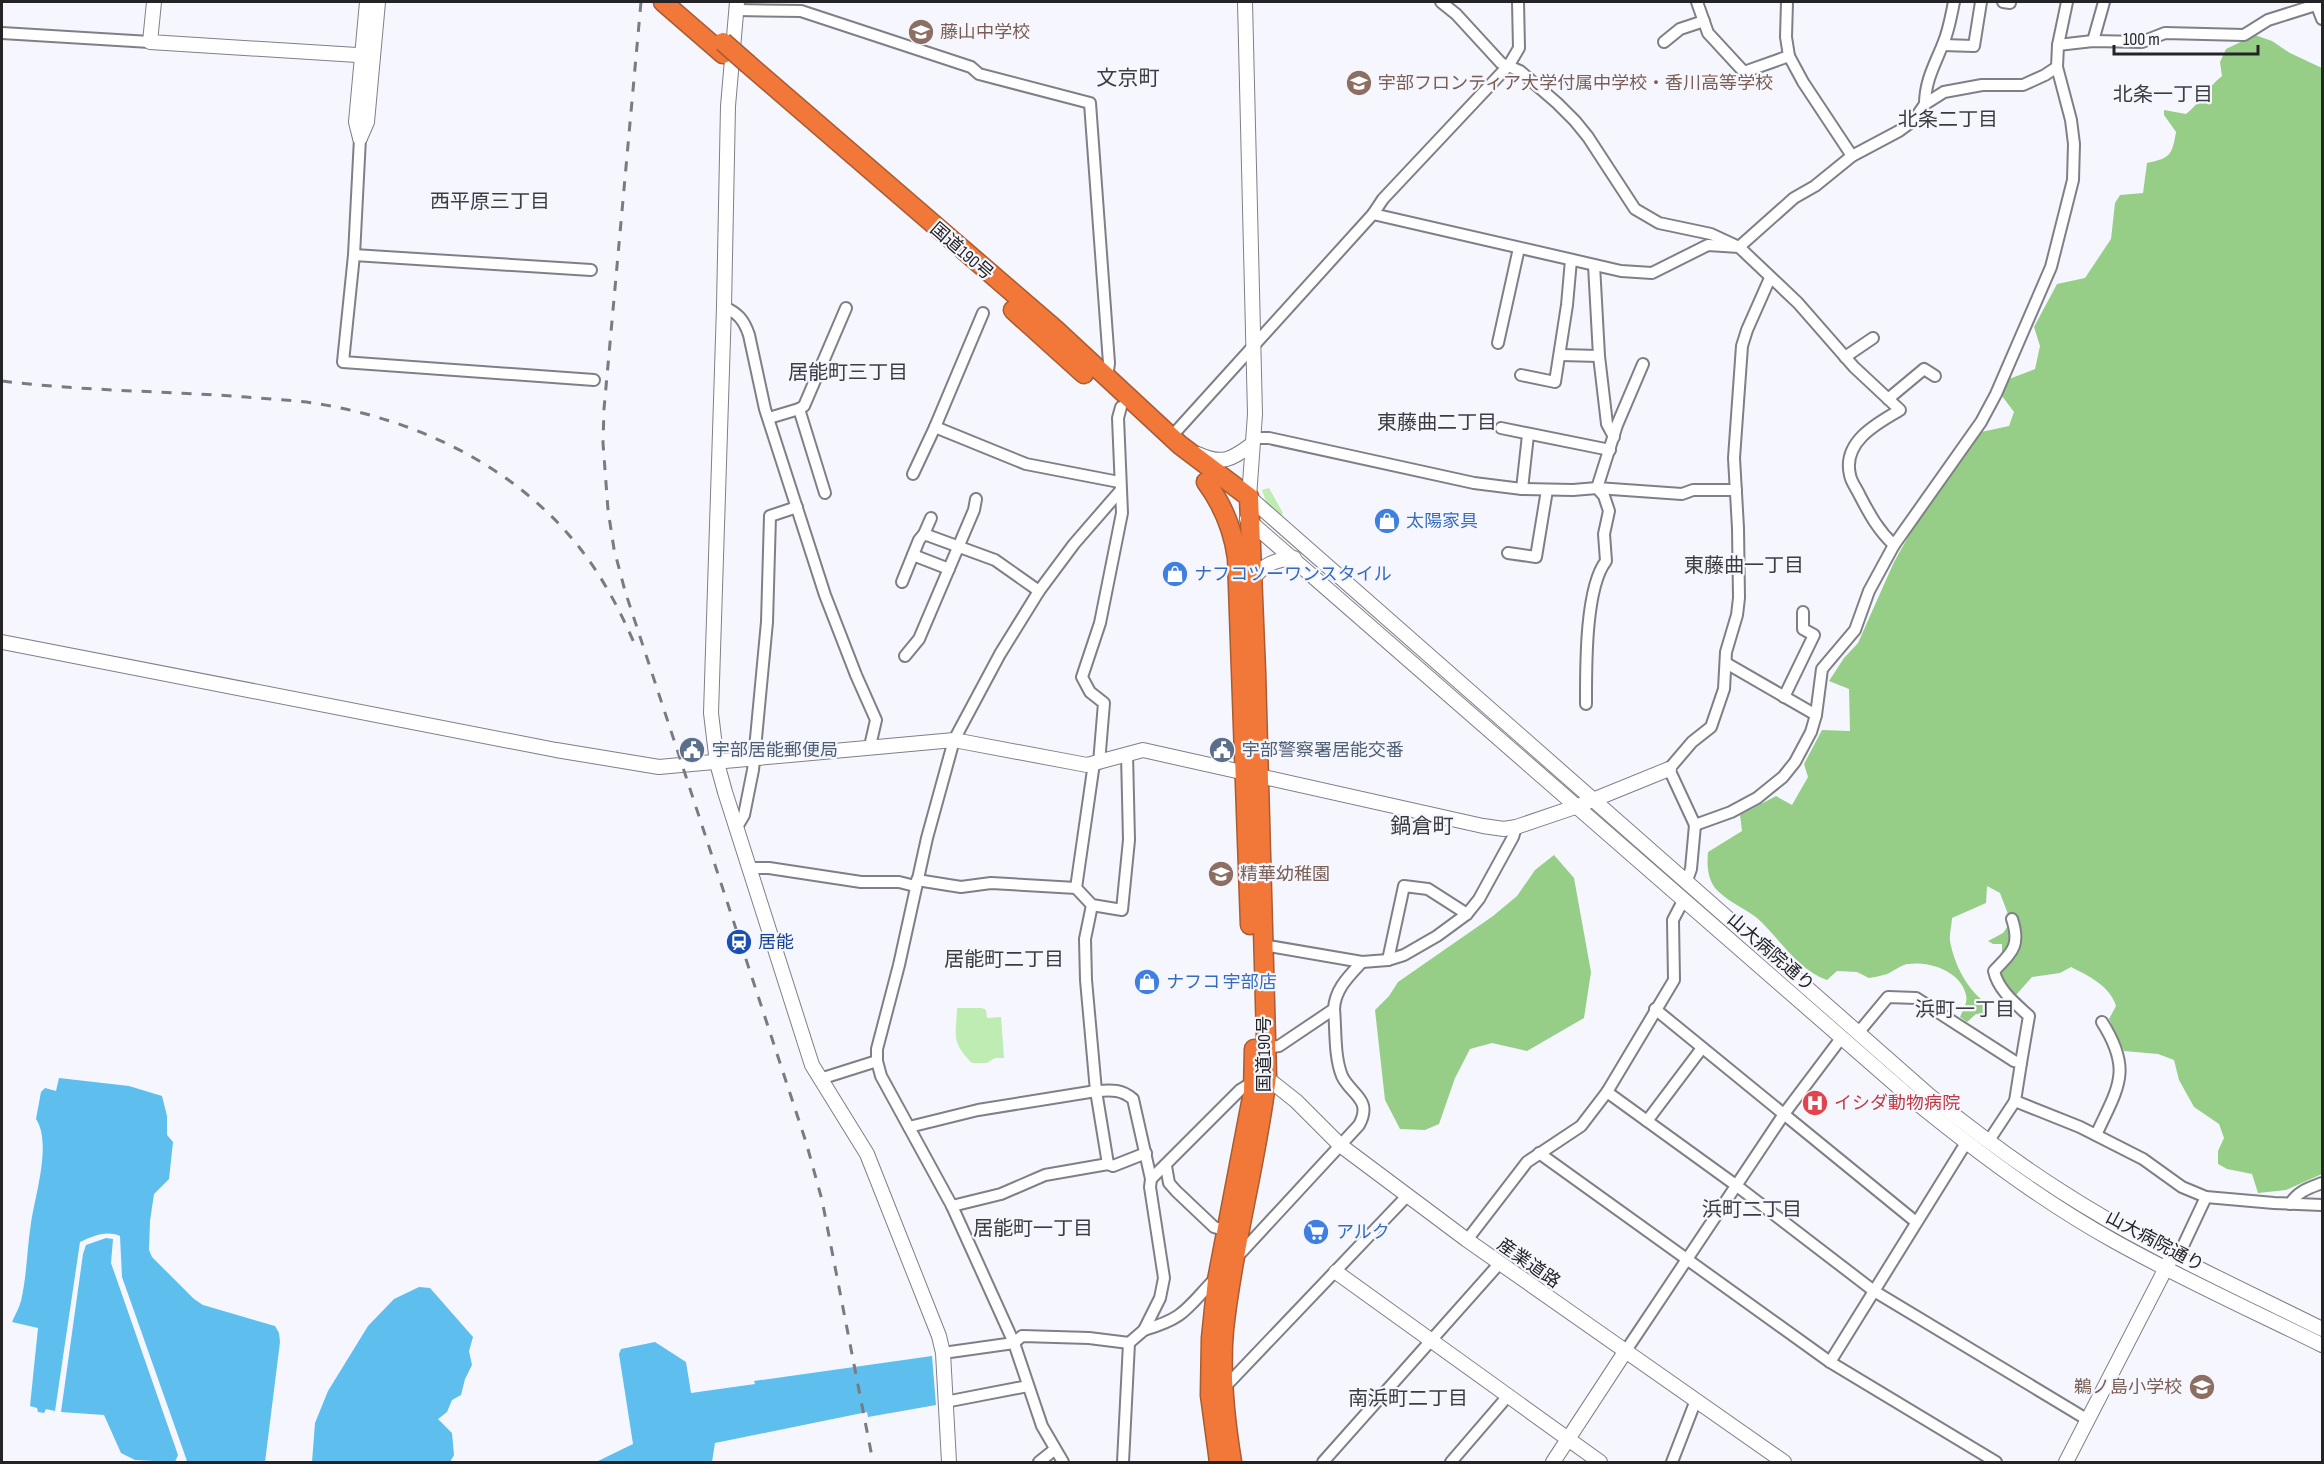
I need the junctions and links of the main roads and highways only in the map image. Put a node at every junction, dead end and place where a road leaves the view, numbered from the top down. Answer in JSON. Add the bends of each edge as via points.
{"nodes":[{"id":1,"x":663,"y":2,"type":"edge"},
{"id":2,"x":678,"y":2,"type":"edge"},
{"id":3,"x":723,"y":48,"type":"junction"},
{"id":4,"x":748,"y":70,"type":"junction"},
{"id":5,"x":1206,"y":482,"type":"junction"},
{"id":6,"x":1248,"y":519,"type":"junction"},
{"id":7,"x":1242,"y":666,"type":"junction"},
{"id":8,"x":1252,"y":775,"type":"junction"},
{"id":9,"x":1258,"y":1076,"type":"junction"},
{"id":10,"x":1224,"y":1270,"type":"junction"},
{"id":11,"x":1219,"y":1462,"type":"edge"},
{"id":12,"x":1232,"y":1462,"type":"edge"}],
"edges":[{"from":1,"to":3,"type":"highway","name":"国道190号"},
{"from":2,"to":3,"type":"highway","name":"国道190号"},
{"from":3,"to":4,"type":"highway","name":"国道190号","bridge":true},
{"from":4,"to":5,"type":"highway","name":"国道190号"},
{"from":4,"to":6,"type":"highway","name":"国道190号","via":[[1055,330],[1176,441],[1249,497]]},
{"from":5,"to":6,"type":"highway","name":"国道190号"},
{"from":5,"to":7,"type":"highway","name":"国道190号","via":[[1223,510],[1235,542]]},
{"from":6,"to":7,"type":"highway","name":"国道190号"},
{"from":6,"to":8,"type":"highway","name":"国道190号","via":[[1253,579]]},
{"from":7,"to":8,"type":"highway","name":"国道190号"},
{"from":8,"to":9,"type":"highway","name":"国道190号"},
{"from":8,"to":9,"type":"highway","name":"国道190号","via":[[1266,1048]]},
{"from":9,"to":10,"type":"highway","name":"国道190号","via":[[1227,1231]]},
{"from":9,"to":10,"type":"highway","name":"国道190号","via":[[1263,1112]]},
{"from":10,"to":11,"type":"highway","name":"国道190号","via":[[1213,1316],[1210,1395]]},
{"from":10,"to":12,"type":"highway","name":"国道190号","via":[[1223,1389]]}]}
